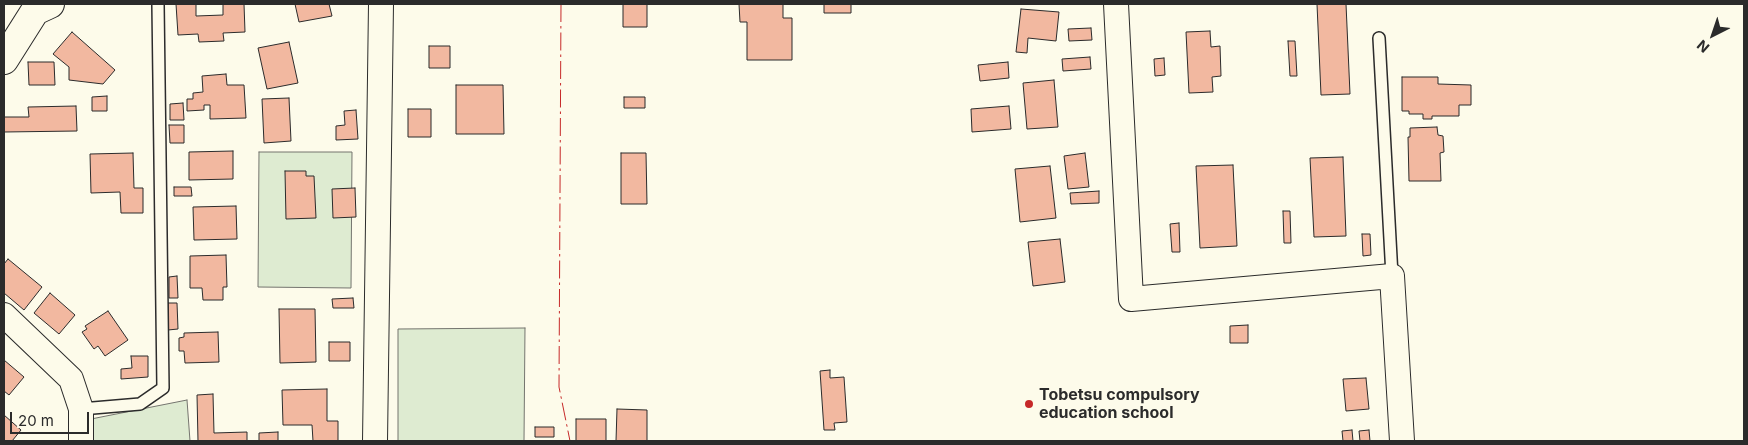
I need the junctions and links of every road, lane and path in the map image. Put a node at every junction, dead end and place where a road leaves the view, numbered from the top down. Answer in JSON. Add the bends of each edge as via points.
{"nodes":[{"id":1,"x":50,"y":4,"type":"edge"},
{"id":2,"x":158,"y":4,"type":"edge"},
{"id":3,"x":380,"y":4,"type":"edge"},
{"id":4,"x":1116,"y":4,"type":"edge"},
{"id":5,"x":1379,"y":38,"type":"dead end"},
{"id":6,"x":4,"y":60,"type":"edge"},
{"id":7,"x":1392,"y":276,"type":"junction"},
{"id":8,"x":4,"y":315,"type":"edge"},
{"id":9,"x":81,"y":409,"type":"junction"},
{"id":10,"x":81,"y":441,"type":"edge"},
{"id":11,"x":375,"y":441,"type":"edge"},
{"id":12,"x":1402,"y":441,"type":"edge"}],
"edges":[{"from":1,"to":6,"type":"main road","via":[[35,12]]},
{"from":2,"to":9,"type":"lane","via":[[163,388],[140,404]]},
{"from":3,"to":11,"type":"street"},
{"from":4,"to":7,"type":"street","via":[[1131,299]]},
{"from":5,"to":7,"type":"lane"},
{"from":7,"to":12,"type":"street"},
{"from":8,"to":9,"type":"street","via":[[71,379]]},
{"from":9,"to":10,"type":"street"}]}
